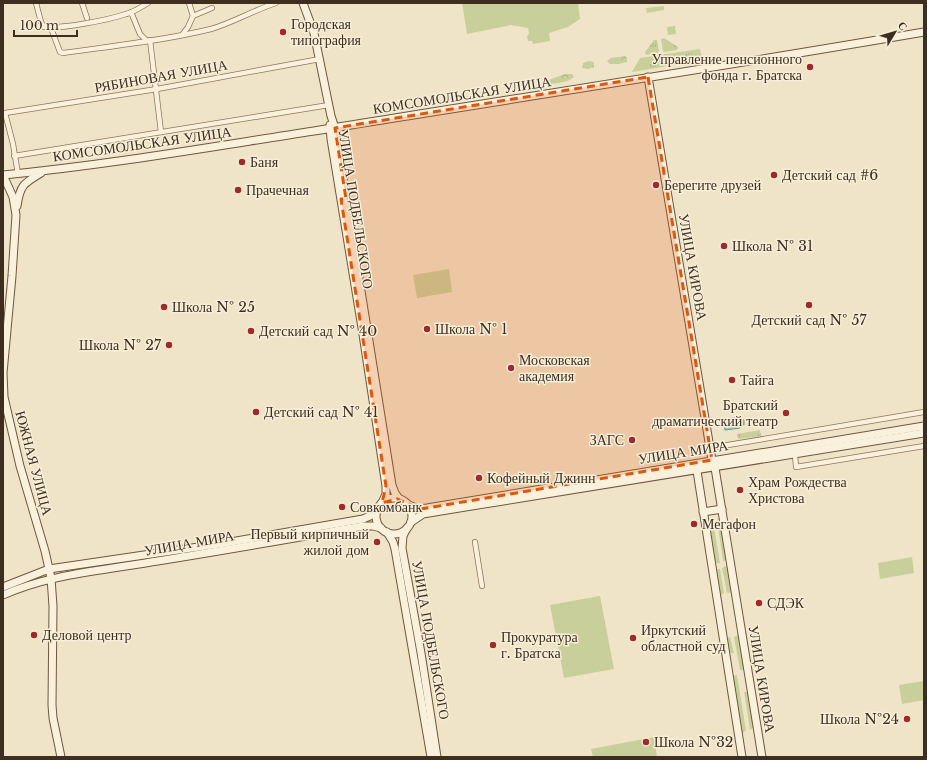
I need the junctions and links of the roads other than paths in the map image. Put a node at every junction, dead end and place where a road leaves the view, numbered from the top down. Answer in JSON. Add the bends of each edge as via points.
{"nodes":[{"id":1,"x":36,"y":3,"type":"edge"},
{"id":2,"x":82,"y":3,"type":"edge"},
{"id":3,"x":148,"y":3,"type":"edge"},
{"id":4,"x":189,"y":3,"type":"edge"},
{"id":5,"x":276,"y":3,"type":"edge"},
{"id":6,"x":303,"y":3,"type":"edge"},
{"id":7,"x":212,"y":8,"type":"dead end"},
{"id":8,"x":131,"y":12,"type":"junction"},
{"id":9,"x":193,"y":16,"type":"junction"},
{"id":10,"x":87,"y":18,"type":"dead end"},
{"id":11,"x":51,"y":28,"type":"junction"},
{"id":12,"x":924,"y":32,"type":"edge"},
{"id":13,"x":182,"y":35,"type":"junction"},
{"id":14,"x":149,"y":41,"type":"junction"},
{"id":15,"x":320,"y":59,"type":"junction"},
{"id":16,"x":648,"y":77,"type":"junction"},
{"id":17,"x":157,"y":89,"type":"junction"},
{"id":18,"x":329,"y":105,"type":"junction"},
{"id":19,"x":332,"y":128,"type":"junction"},
{"id":20,"x":161,"y":132,"type":"junction"},
{"id":21,"x":14,"y":156,"type":"junction"},
{"id":22,"x":45,"y":171,"type":"junction"},
{"id":23,"x":18,"y":174,"type":"junction"},
{"id":24,"x":3,"y":175,"type":"edge"},
{"id":25,"x":344,"y":199,"type":"junction"},
{"id":26,"x":16,"y":215,"type":"junction"},
{"id":27,"x":924,"y":412,"type":"edge"},
{"id":28,"x":924,"y":426,"type":"edge"},
{"id":29,"x":924,"y":434,"type":"edge"},
{"id":30,"x":924,"y":446,"type":"edge"},
{"id":31,"x":710,"y":448,"type":"junction"},
{"id":32,"x":795,"y":455,"type":"junction"},
{"id":33,"x":747,"y":459,"type":"junction"},
{"id":34,"x":712,"y":460,"type":"junction"},
{"id":35,"x":715,"y":468,"type":"junction"},
{"id":36,"x":697,"y":470,"type":"junction"},
{"id":37,"x":630,"y":478,"type":"junction"},
{"id":38,"x":404,"y":502,"type":"junction"},
{"id":39,"x":380,"y":506,"type":"junction"},
{"id":40,"x":446,"y":507,"type":"junction"},
{"id":41,"x":722,"y":510,"type":"junction"},
{"id":42,"x":703,"y":512,"type":"junction"},
{"id":43,"x":409,"y":525,"type":"junction"},
{"id":44,"x":384,"y":530,"type":"junction"},
{"id":45,"x":475,"y":542,"type":"dead end"},
{"id":46,"x":49,"y":569,"type":"junction"},
{"id":47,"x":51,"y":578,"type":"junction"},
{"id":48,"x":482,"y":586,"type":"dead end"},
{"id":49,"x":3,"y":588,"type":"edge"},
{"id":50,"x":3,"y":596,"type":"edge"},
{"id":51,"x":431,"y":735,"type":"junction"},
{"id":52,"x":61,"y":757,"type":"edge"},
{"id":53,"x":431,"y":757,"type":"edge"},
{"id":54,"x":437,"y":757,"type":"edge"},
{"id":55,"x":742,"y":757,"type":"edge"},
{"id":56,"x":762,"y":757,"type":"edge"}],
"edges":[{"from":1,"to":11,"type":"street","via":[[44,27]]},
{"from":2,"to":10,"type":"street"},
{"from":3,"to":8,"type":"street"},
{"from":4,"to":9,"type":"street"},
{"from":5,"to":13,"type":"street","via":[[212,28]]},
{"from":6,"to":15,"type":"main road","name":"УЛИЦА ПОДБЕЛЬСКОГО"},
{"from":7,"to":9,"type":"street"},
{"from":8,"to":11,"type":"street","via":[[87,23]]},
{"from":8,"to":14,"type":"street","via":[[140,34]]},
{"from":9,"to":13,"type":"street"},
{"from":11,"to":14,"type":"street","via":[[60,52]]},
{"from":12,"to":16,"type":"main road","name":"КОМСОМОЛЬСКАЯ УЛИЦА"},
{"from":13,"to":14,"type":"street"},
{"from":14,"to":17,"type":"street"},
{"from":15,"to":17,"type":"street","name":"РЯБИНОВАЯ УЛИЦА"},
{"from":15,"to":18,"type":"main road","name":"УЛИЦА ПОДБЕЛЬСКОГО"},
{"from":16,"to":19,"type":"main road","name":"КОМСОМОЛЬСКАЯ УЛИЦА"},
{"from":16,"to":31,"type":"main road","name":"УЛИЦА КИРОВА"},
{"from":17,"to":20,"type":"street"},
{"from":17,"to":21,"type":"street","name":"РЯБИНОВАЯ УЛИЦА","via":[[5,113]]},
{"from":18,"to":19,"type":"main road","name":"УЛИЦА ПОДБЕЛЬСКОГО"},
{"from":18,"to":20,"type":"street"},
{"from":19,"to":22,"type":"main road","name":"КОМСОМОЛЬСКАЯ УЛИЦА","via":[[160,156]]},
{"from":19,"to":25,"type":"main road","name":"УЛИЦА ПОДБЕЛЬСКОГО"},
{"from":20,"to":21,"type":"street"},
{"from":21,"to":23,"type":"street"},
{"from":22,"to":23,"type":"main road","name":"КОМСОМОЛЬСКАЯ УЛИЦА"},
{"from":22,"to":26,"type":"main road","via":[[20,188]]},
{"from":23,"to":24,"type":"main road","name":"КОМСОМОЛЬСКАЯ УЛИЦА"},
{"from":24,"to":26,"type":"main road","name":"ЮЖНАЯ УЛИЦА","via":[[13,197]]},
{"from":25,"to":38,"type":"main road","name":"УЛИЦА ПОДБЕЛЬСКОГО","via":[[392,485],[395,493]]},
{"from":25,"to":39,"type":"main road","name":"УЛИЦА ПОДБЕЛЬСКОГО","via":[[386,486],[386,494]]},
{"from":26,"to":46,"type":"main road","name":"ЮЖНАЯ УЛИЦА","via":[[3,373],[4,397],[20,467]]},
{"from":27,"to":31,"type":"street"},
{"from":28,"to":33,"type":"main road","name":"УЛИЦА МИРА"},
{"from":29,"to":32,"type":"main road","name":"УЛИЦА МИРА"},
{"from":30,"to":32,"type":"street","via":[[796,467]]},
{"from":31,"to":34,"type":"main road","name":"УЛИЦА КИРОВА"},
{"from":32,"to":33,"type":"main road","name":"УЛИЦА МИРА"},
{"from":33,"to":34,"type":"main road","name":"УЛИЦА МИРА"},
{"from":33,"to":35,"type":"main road","name":"УЛИЦА МИРА"},
{"from":34,"to":37,"type":"main road","name":"УЛИЦА МИРА"},
{"from":35,"to":36,"type":"main road","name":"УЛИЦА МИРА"},
{"from":35,"to":41,"type":"main road","name":"УЛИЦА КИРОВА"},
{"from":36,"to":37,"type":"main road","name":"УЛИЦА МИРА"},
{"from":36,"to":42,"type":"main road"},
{"from":37,"to":40,"type":"main road","name":"УЛИЦА МИРА"},
{"from":38,"to":39,"type":"main road","via":[[393,498]]},
{"from":38,"to":40,"type":"main road","via":[[422,509]]},
{"from":38,"to":43,"type":"main road","via":[[412,514]]},
{"from":39,"to":44,"type":"main road","via":[[376,518]]},
{"from":39,"to":46,"type":"main road","name":"УЛИЦА МИРА","via":[[366,518],[351,521]]},
{"from":40,"to":43,"type":"main road","via":[[423,514]]},
{"from":41,"to":42,"type":"main road"},
{"from":41,"to":56,"type":"main road","name":"УЛИЦА КИРОВА"},
{"from":42,"to":55,"type":"main road"},
{"from":43,"to":44,"type":"main road","via":[[397,533]]},
{"from":43,"to":51,"type":"main road","name":"УЛИЦА ПОДБЕЛЬСКОГО","via":[[403,536],[402,548]]},
{"from":44,"to":47,"type":"main road","name":"УЛИЦА МИРА","via":[[364,526]]},
{"from":44,"to":51,"type":"main road","name":"УЛИЦА ПОДБЕЛЬСКОГО","via":[[395,549]]},
{"from":45,"to":48,"type":"street"},
{"from":46,"to":47,"type":"main road","name":"ЮЖНАЯ УЛИЦА"},
{"from":46,"to":49,"type":"main road","name":"УЛИЦА МИРА"},
{"from":47,"to":50,"type":"main road","name":"УЛИЦА МИРА"},
{"from":47,"to":52,"type":"main road","name":"ЮЖНАЯ УЛИЦА","via":[[52,705]]},
{"from":51,"to":53,"type":"main road","name":"УЛИЦА ПОДБЕЛЬСКОГО"},
{"from":51,"to":54,"type":"main road","name":"УЛИЦА ПОДБЕЛЬСКОГО"}]}
